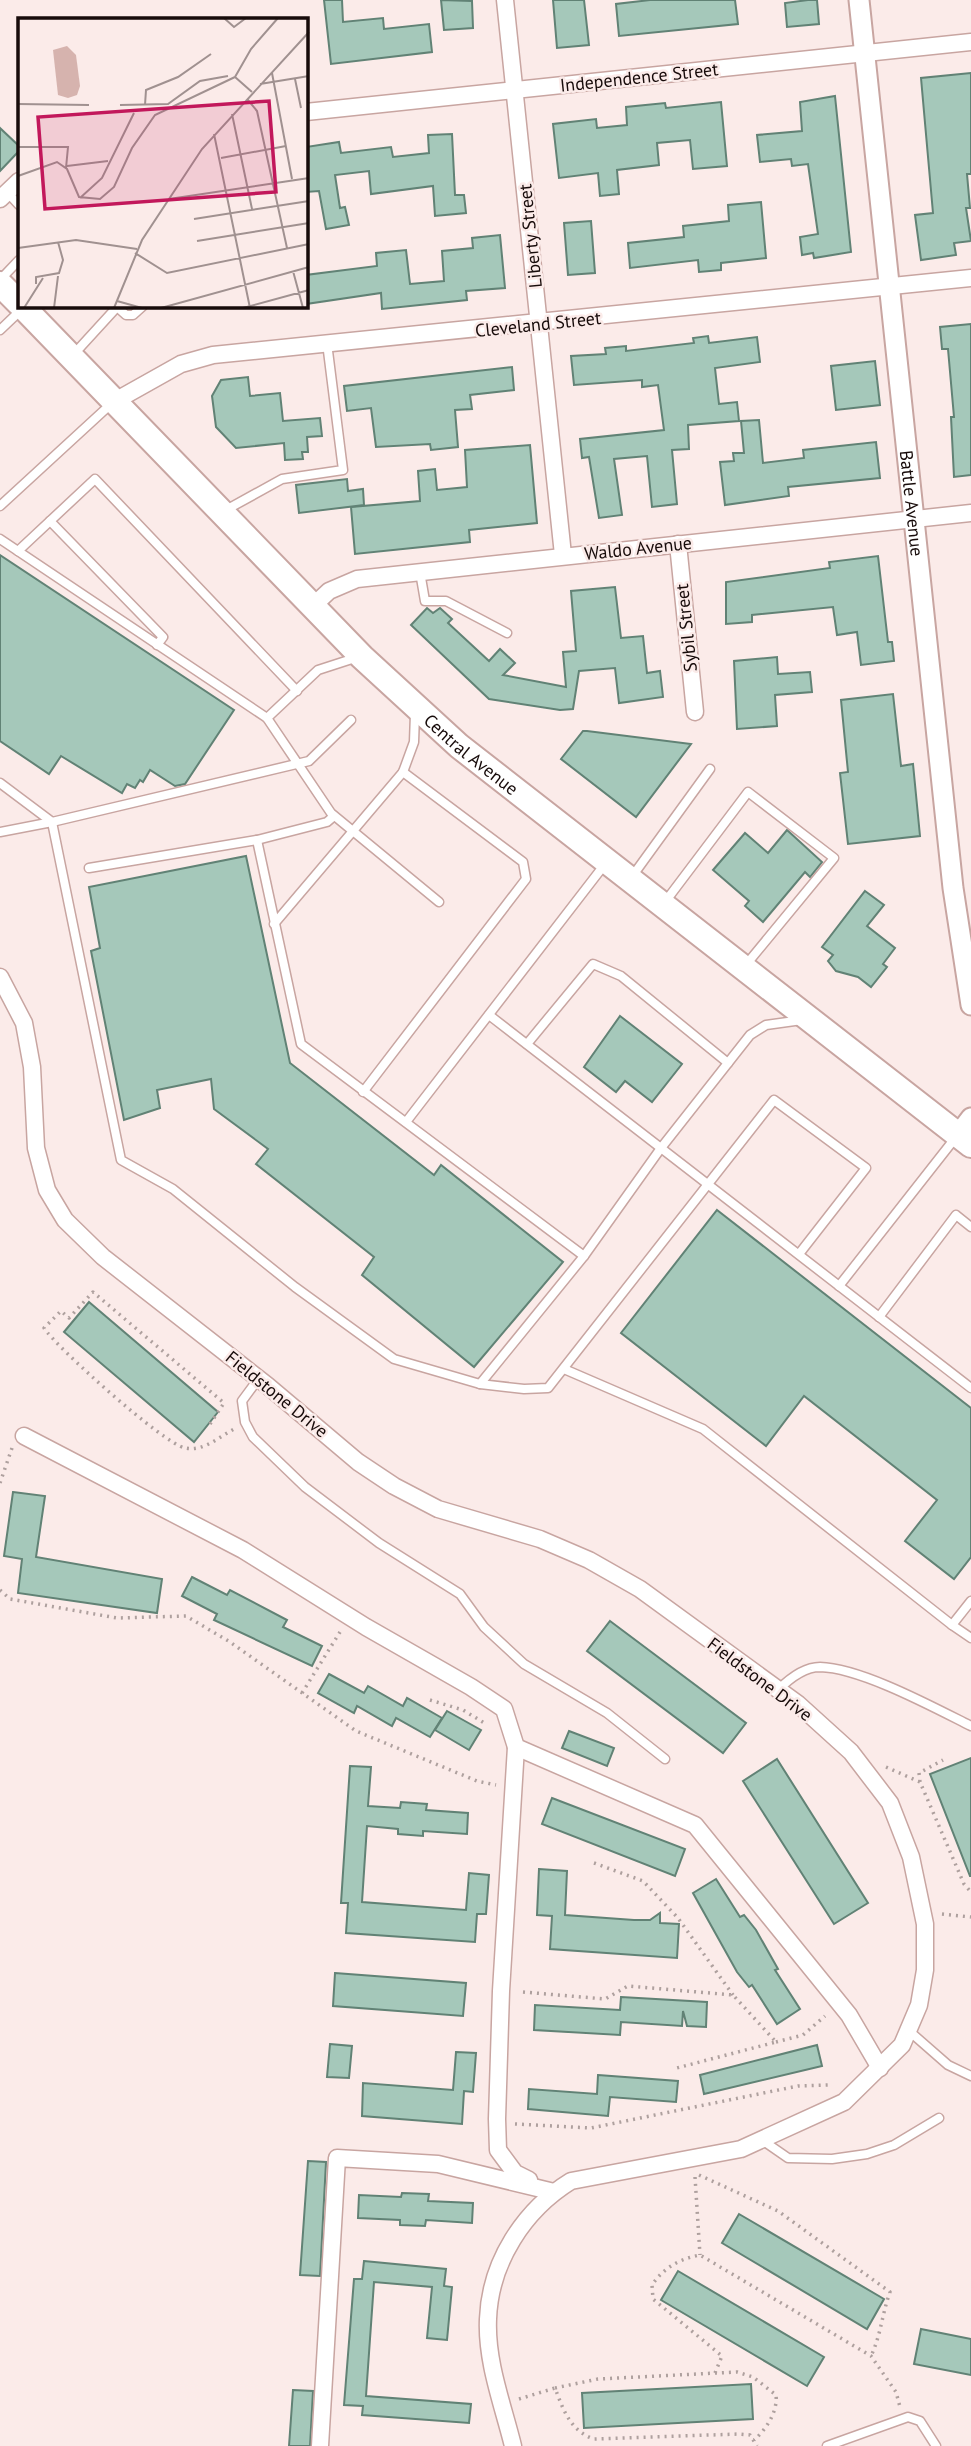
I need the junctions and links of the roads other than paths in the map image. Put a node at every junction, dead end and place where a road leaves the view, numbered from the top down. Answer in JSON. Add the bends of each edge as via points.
{"nodes":[{"id":1,"x":505,"y":0,"type":"edge"},
{"id":2,"x":859,"y":0,"type":"edge"},
{"id":3,"x":971,"y":42,"type":"edge"},
{"id":4,"x":865,"y":54,"type":"junction"},
{"id":5,"x":515,"y":90,"type":"junction"},
{"id":6,"x":308,"y":112,"type":"edge"},
{"id":7,"x":18,"y":182,"type":"edge"},
{"id":8,"x":3,"y":196,"type":"edge"},
{"id":9,"x":18,"y":261,"type":"edge"},
{"id":10,"x":971,"y":278,"type":"edge"},
{"id":11,"x":0,"y":282,"type":"edge"},
{"id":12,"x":887,"y":286,"type":"junction"},
{"id":13,"x":18,"y":303,"type":"edge"},
{"id":14,"x":19,"y":308,"type":"edge"},
{"id":15,"x":23,"y":308,"type":"edge"},
{"id":16,"x":114,"y":308,"type":"edge"},
{"id":17,"x":118,"y":308,"type":"edge"},
{"id":18,"x":142,"y":308,"type":"edge"},
{"id":19,"x":539,"y":324,"type":"junction"},
{"id":20,"x":0,"y":330,"type":"edge"},
{"id":21,"x":327,"y":343,"type":"junction"},
{"id":22,"x":71,"y":357,"type":"junction"},
{"id":23,"x":115,"y":401,"type":"junction"},
{"id":24,"x":0,"y":506,"type":"edge"},
{"id":25,"x":222,"y":512,"type":"junction"},
{"id":26,"x":971,"y":513,"type":"edge"},
{"id":27,"x":912,"y":520,"type":"junction"},
{"id":28,"x":50,"y":521,"type":"junction"},
{"id":29,"x":0,"y":539,"type":"edge"},
{"id":30,"x":678,"y":544,"type":"junction"},
{"id":31,"x":18,"y":551,"type":"junction"},
{"id":32,"x":563,"y":555,"type":"junction"},
{"id":33,"x":420,"y":572,"type":"junction"},
{"id":34,"x":313,"y":606,"type":"junction"},
{"id":35,"x":507,"y":633,"type":"dead end"},
{"id":36,"x":157,"y":645,"type":"junction"},
{"id":37,"x":362,"y":657,"type":"junction"},
{"id":38,"x":297,"y":691,"type":"junction"},
{"id":39,"x":413,"y":704,"type":"junction"},
{"id":40,"x":695,"y":712,"type":"dead end"},
{"id":41,"x":267,"y":718,"type":"junction"},
{"id":42,"x":351,"y":720,"type":"dead end"},
{"id":43,"x":299,"y":763,"type":"junction"},
{"id":44,"x":710,"y":769,"type":"dead end"},
{"id":45,"x":403,"y":772,"type":"junction"},
{"id":46,"x":0,"y":783,"type":"edge"},
{"id":47,"x":334,"y":816,"type":"junction"},
{"id":48,"x":51,"y":822,"type":"junction"},
{"id":49,"x":352,"y":830,"type":"junction"},
{"id":50,"x":0,"y":832,"type":"edge"},
{"id":51,"x":257,"y":840,"type":"junction"},
{"id":52,"x":606,"y":862,"type":"junction"},
{"id":53,"x":89,"y":868,"type":"dead end"},
{"id":54,"x":629,"y":880,"type":"junction"},
{"id":55,"x":439,"y":902,"type":"dead end"},
{"id":56,"x":662,"y":906,"type":"junction"},
{"id":57,"x":274,"y":924,"type":"junction"},
{"id":58,"x":743,"y":968,"type":"junction"},
{"id":59,"x":0,"y":977,"type":"edge"},
{"id":60,"x":971,"y":1005,"type":"edge"},
{"id":61,"x":489,"y":1015,"type":"junction"},
{"id":62,"x":808,"y":1019,"type":"junction"},
{"id":63,"x":527,"y":1044,"type":"junction"},
{"id":64,"x":728,"y":1063,"type":"junction"},
{"id":65,"x":363,"y":1092,"type":"junction"},
{"id":66,"x":406,"y":1122,"type":"junction"},
{"id":67,"x":967,"y":1132,"type":"edge"},
{"id":68,"x":661,"y":1148,"type":"junction"},
{"id":69,"x":709,"y":1185,"type":"junction"},
{"id":70,"x":971,"y":1227,"type":"edge"},
{"id":71,"x":799,"y":1255,"type":"junction"},
{"id":72,"x":584,"y":1256,"type":"junction"},
{"id":73,"x":839,"y":1286,"type":"junction"},
{"id":74,"x":879,"y":1317,"type":"junction"},
{"id":75,"x":564,"y":1369,"type":"junction"},
{"id":76,"x":259,"y":1378,"type":"junction"},
{"id":77,"x":481,"y":1384,"type":"junction"},
{"id":78,"x":971,"y":1388,"type":"edge"},
{"id":79,"x":24,"y":1436,"type":"road end"},
{"id":80,"x":971,"y":1601,"type":"edge"},
{"id":81,"x":952,"y":1625,"type":"junction"},
{"id":82,"x":971,"y":1638,"type":"edge"},
{"id":83,"x":778,"y":1690,"type":"junction"},
{"id":84,"x":971,"y":1726,"type":"edge"},
{"id":85,"x":516,"y":1747,"type":"junction"},
{"id":86,"x":666,"y":1759,"type":"dead end"},
{"id":87,"x":908,"y":2030,"type":"junction"},
{"id":88,"x":880,"y":2068,"type":"junction"},
{"id":89,"x":971,"y":2076,"type":"edge"},
{"id":90,"x":939,"y":2118,"type":"dead end"},
{"id":91,"x":762,"y":2140,"type":"junction"},
{"id":92,"x":554,"y":2192,"type":"junction"},
{"id":93,"x":320,"y":2446,"type":"edge"},
{"id":94,"x":513,"y":2446,"type":"edge"},
{"id":95,"x":827,"y":2446,"type":"edge"},
{"id":96,"x":936,"y":2446,"type":"edge"}],
"edges":[{"from":1,"to":5,"type":"street","name":"Liberty Street"},
{"from":2,"to":4,"type":"street","name":"Battle Avenue"},
{"from":3,"to":4,"type":"street","name":"Independence Street"},
{"from":4,"to":5,"type":"street","name":"Independence Street"},
{"from":4,"to":12,"type":"street","name":"Battle Avenue"},
{"from":5,"to":6,"type":"street","name":"Independence Street"},
{"from":5,"to":19,"type":"street","name":"Liberty Street"},
{"from":7,"to":8,"type":"street"},
{"from":9,"to":11,"type":"lane"},
{"from":10,"to":12,"type":"street","name":"Cleveland Street"},
{"from":11,"to":13,"type":"main road","name":"Central Avenue"},
{"from":12,"to":19,"type":"street","name":"Cleveland Street"},
{"from":12,"to":27,"type":"street","name":"Battle Avenue"},
{"from":14,"to":20,"type":"lane"},
{"from":15,"to":22,"type":"main road","name":"Central Avenue"},
{"from":16,"to":22,"type":"lane"},
{"from":17,"to":18,"type":"lane","via":[[126,316]]},
{"from":19,"to":21,"type":"street","name":"Cleveland Street"},
{"from":19,"to":32,"type":"street","name":"Liberty Street"},
{"from":21,"to":23,"type":"street","name":"Cleveland Street","via":[[197,358]]},
{"from":21,"to":25,"type":"lane","via":[[343,470],[282,479]]},
{"from":22,"to":23,"type":"main road","name":"Central Avenue"},
{"from":23,"to":24,"type":"lane"},
{"from":23,"to":25,"type":"main road","name":"Central Avenue"},
{"from":25,"to":34,"type":"main road","name":"Central Avenue"},
{"from":26,"to":27,"type":"street","name":"Waldo Avenue"},
{"from":27,"to":30,"type":"street","name":"Waldo Avenue"},
{"from":27,"to":60,"type":"street","name":"Battle Avenue","via":[[953,888]]},
{"from":28,"to":31,"type":"lane"},
{"from":28,"to":36,"type":"lane","via":[[163,637]]},
{"from":28,"to":38,"type":"lane","via":[[95,479]]},
{"from":29,"to":31,"type":"lane"},
{"from":30,"to":32,"type":"street","name":"Waldo Avenue"},
{"from":30,"to":40,"type":"street","name":"Sybil Street"},
{"from":31,"to":36,"type":"lane"},
{"from":32,"to":33,"type":"street","name":"Waldo Avenue"},
{"from":33,"to":34,"type":"street","name":"Waldo Avenue","via":[[346,582]]},
{"from":33,"to":35,"type":"lane","via":[[425,601],[446,601]]},
{"from":34,"to":37,"type":"main road","name":"Central Avenue"},
{"from":36,"to":41,"type":"lane"},
{"from":37,"to":38,"type":"lane","via":[[318,670]]},
{"from":37,"to":39,"type":"main road","name":"Central Avenue"},
{"from":38,"to":41,"type":"lane"},
{"from":39,"to":45,"type":"lane","via":[[414,742]]},
{"from":39,"to":52,"type":"main road","name":"Central Avenue"},
{"from":41,"to":43,"type":"lane"},
{"from":42,"to":43,"type":"lane","via":[[309,761]]},
{"from":43,"to":47,"type":"lane"},
{"from":43,"to":48,"type":"lane"},
{"from":44,"to":54,"type":"lane"},
{"from":45,"to":49,"type":"lane"},
{"from":45,"to":65,"type":"lane","via":[[523,862],[526,879]]},
{"from":46,"to":48,"type":"lane"},
{"from":47,"to":49,"type":"lane"},
{"from":47,"to":51,"type":"lane","via":[[327,822]]},
{"from":48,"to":50,"type":"lane"},
{"from":48,"to":77,"type":"lane","via":[[121,1160],[173,1189],[394,1359]]},
{"from":49,"to":55,"type":"lane"},
{"from":49,"to":57,"type":"lane"},
{"from":51,"to":53,"type":"lane"},
{"from":51,"to":57,"type":"lane"},
{"from":52,"to":54,"type":"main road","name":"Central Avenue"},
{"from":52,"to":61,"type":"lane"},
{"from":54,"to":56,"type":"main road","name":"Central Avenue"},
{"from":56,"to":58,"type":"main road","name":"Central Avenue"},
{"from":56,"to":58,"type":"lane","via":[[748,792],[834,858]]},
{"from":57,"to":65,"type":"lane","via":[[299,1040]]},
{"from":58,"to":62,"type":"main road","name":"Central Avenue"},
{"from":59,"to":76,"type":"street","name":"Fieldstone Drive","via":[[24,1023],[32,1067],[36,1148],[47,1190],[65,1220],[103,1257]]},
{"from":61,"to":63,"type":"lane"},
{"from":61,"to":66,"type":"lane"},
{"from":62,"to":64,"type":"lane","via":[[766,1025],[750,1035]]},
{"from":62,"to":67,"type":"main road","name":"Central Avenue"},
{"from":63,"to":64,"type":"lane","via":[[593,964],[621,976]]},
{"from":63,"to":68,"type":"lane"},
{"from":64,"to":68,"type":"lane"},
{"from":65,"to":66,"type":"lane"},
{"from":66,"to":72,"type":"lane"},
{"from":67,"to":73,"type":"lane"},
{"from":68,"to":69,"type":"lane"},
{"from":68,"to":72,"type":"lane"},
{"from":69,"to":71,"type":"lane"},
{"from":69,"to":71,"type":"lane","via":[[775,1100],[866,1168]]},
{"from":69,"to":75,"type":"lane"},
{"from":70,"to":74,"type":"lane","via":[[957,1215]]},
{"from":71,"to":73,"type":"lane"},
{"from":72,"to":77,"type":"lane"},
{"from":73,"to":74,"type":"lane"},
{"from":74,"to":78,"type":"lane"},
{"from":75,"to":77,"type":"lane","via":[[548,1388]]},
{"from":75,"to":81,"type":"lane","via":[[703,1429]]},
{"from":76,"to":83,"type":"street","name":"Fieldstone Drive","via":[[358,1462],[394,1486],[438,1508],[540,1539],[589,1560],[640,1590]]},
{"from":76,"to":86,"type":"lane","via":[[242,1401],[245,1423],[253,1437],[305,1487],[379,1543],[460,1594],[484,1627],[524,1664],[607,1713]]},
{"from":79,"to":85,"type":"street","via":[[243,1550],[503,1709]]},
{"from":80,"to":81,"type":"lane"},
{"from":81,"to":82,"type":"lane"},
{"from":83,"to":84,"type":"lane","via":[[817,1667],[831,1669],[905,1693]]},
{"from":83,"to":87,"type":"street","name":"Fieldstone Drive","via":[[851,1752],[890,1803],[911,1857],[925,1924],[925,1970],[919,2005]]},
{"from":85,"to":88,"type":"street","via":[[695,1825],[849,2015]]},
{"from":85,"to":92,"type":"street","via":[[501,1991],[498,2150],[515,2173]]},
{"from":87,"to":88,"type":"street","name":"Fieldstone Drive","via":[[902,2045]]},
{"from":87,"to":89,"type":"lane","via":[[948,2065]]},
{"from":88,"to":91,"type":"street","name":"Fieldstone Drive","via":[[844,2102]]},
{"from":90,"to":91,"type":"lane","via":[[894,2145],[832,2159],[788,2158]]},
{"from":91,"to":92,"type":"street","name":"Fieldstone Drive","via":[[741,2150],[571,2181]]},
{"from":92,"to":93,"type":"street","via":[[438,2164],[337,2158]]},
{"from":92,"to":94,"type":"street","name":"Fieldstone Drive","via":[[526,2219],[509,2245],[494,2282],[488,2319],[493,2370]]},
{"from":95,"to":96,"type":"lane","via":[[904,2419],[920,2421]]}]}
